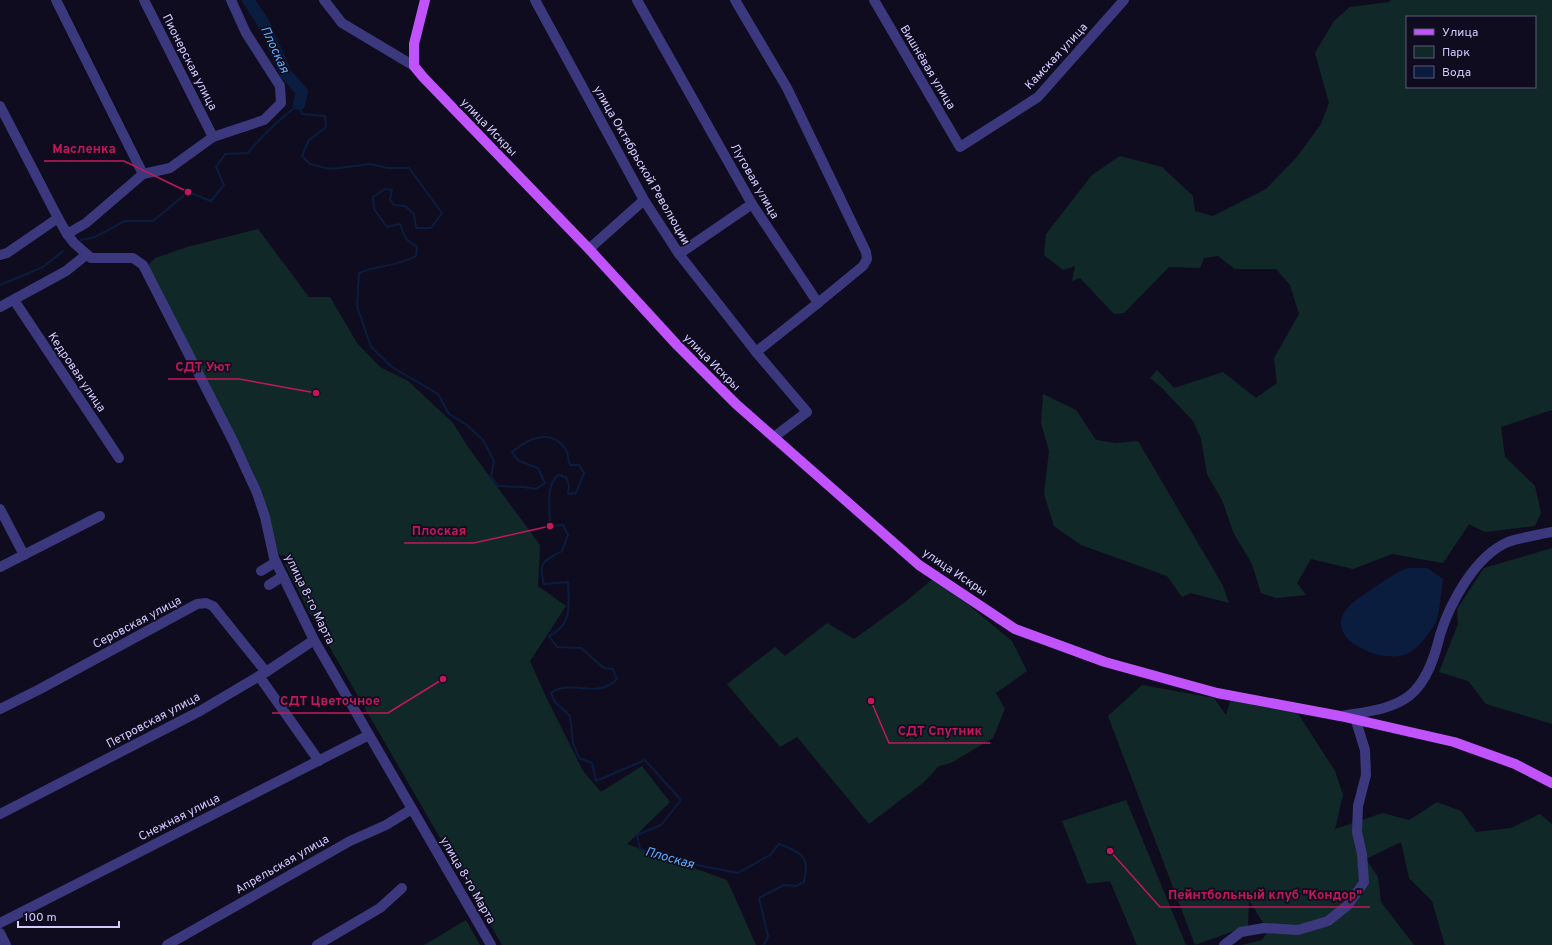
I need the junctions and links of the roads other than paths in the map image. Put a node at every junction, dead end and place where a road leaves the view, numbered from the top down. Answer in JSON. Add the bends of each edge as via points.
{"nodes":[{"id":1,"x":56,"y":0,"type":"edge"},
{"id":2,"x":144,"y":0,"type":"edge"},
{"id":3,"x":231,"y":0,"type":"edge"},
{"id":4,"x":324,"y":0,"type":"edge"},
{"id":5,"x":425,"y":0,"type":"edge"},
{"id":6,"x":535,"y":0,"type":"edge"},
{"id":7,"x":637,"y":0,"type":"edge"},
{"id":8,"x":735,"y":0,"type":"edge"},
{"id":9,"x":874,"y":0,"type":"edge"},
{"id":10,"x":1124,"y":0,"type":"edge"},
{"id":11,"x":414,"y":66,"type":"junction"},
{"id":12,"x":0,"y":106,"type":"edge"},
{"id":13,"x":213,"y":136,"type":"junction"},
{"id":14,"x":960,"y":147,"type":"joint"},
{"id":15,"x":143,"y":174,"type":"junction"},
{"id":16,"x":644,"y":200,"type":"junction"},
{"id":17,"x":752,"y":204,"type":"junction"},
{"id":18,"x":58,"y":218,"type":"junction"},
{"id":19,"x":67,"y":234,"type":"junction"},
{"id":20,"x":589,"y":249,"type":"junction"},
{"id":21,"x":679,"y":254,"type":"junction"},
{"id":22,"x":0,"y":255,"type":"edge"},
{"id":23,"x":86,"y":255,"type":"junction"},
{"id":24,"x":14,"y":300,"type":"junction"},
{"id":25,"x":818,"y":303,"type":"junction"},
{"id":26,"x":0,"y":307,"type":"edge"},
{"id":27,"x":756,"y":352,"type":"junction"},
{"id":28,"x":774,"y":437,"type":"junction"},
{"id":29,"x":120,"y":458,"type":"dead end"},
{"id":30,"x":0,"y":508,"type":"edge"},
{"id":31,"x":100,"y":516,"type":"dead end"},
{"id":32,"x":1552,"y":532,"type":"edge"},
{"id":33,"x":24,"y":555,"type":"junction"},
{"id":34,"x":276,"y":562,"type":"junction"},
{"id":35,"x":0,"y":567,"type":"edge"},
{"id":36,"x":261,"y":571,"type":"dead end"},
{"id":37,"x":283,"y":576,"type":"junction"},
{"id":38,"x":269,"y":585,"type":"dead end"},
{"id":39,"x":314,"y":640,"type":"junction"},
{"id":40,"x":262,"y":674,"type":"junction"},
{"id":41,"x":0,"y":708,"type":"edge"},
{"id":42,"x":1340,"y":716,"type":"junction"},
{"id":43,"x":1356,"y":721,"type":"junction"},
{"id":44,"x":369,"y":735,"type":"junction"},
{"id":45,"x":319,"y":761,"type":"junction"},
{"id":46,"x":1552,"y":783,"type":"edge"},
{"id":47,"x":412,"y":809,"type":"junction"},
{"id":48,"x":0,"y":814,"type":"edge"},
{"id":49,"x":402,"y":888,"type":"dead end"},
{"id":50,"x":0,"y":923,"type":"edge"},
{"id":51,"x":0,"y":933,"type":"edge"},
{"id":52,"x":6,"y":945,"type":"edge"},
{"id":53,"x":167,"y":945,"type":"edge"},
{"id":54,"x":316,"y":945,"type":"edge"},
{"id":55,"x":491,"y":945,"type":"edge"},
{"id":56,"x":1224,"y":945,"type":"edge"}],
"edges":[{"from":1,"to":15,"type":"street"},
{"from":2,"to":13,"type":"street","name":"Пионерская улица"},
{"from":3,"to":13,"type":"street","via":[[246,33],[280,86],[281,103],[264,120]]},
{"from":4,"to":11,"type":"street","via":[[342,23]]},
{"from":5,"to":11,"type":"main road","via":[[414,44]]},
{"from":6,"to":16,"type":"street","name":"улица Октябрьской Революции"},
{"from":7,"to":17,"type":"street","name":"Луговая улица"},
{"from":8,"to":25,"type":"street","via":[[786,88],[866,252],[867,259],[863,266]]},
{"from":9,"to":14,"type":"street","name":"Вишнёвая улица"},
{"from":10,"to":14,"type":"street","name":"Камская улица","via":[[1038,97]]},
{"from":11,"to":20,"type":"main road","name":"улица Искры"},
{"from":12,"to":18,"type":"street"},
{"from":13,"to":15,"type":"street","via":[[170,168]]},
{"from":15,"to":19,"type":"street","via":[[86,223]]},
{"from":16,"to":20,"type":"street"},
{"from":16,"to":21,"type":"street","name":"улица Октябрьской Революции"},
{"from":17,"to":21,"type":"street"},
{"from":17,"to":25,"type":"street","name":"Луговая улица"},
{"from":18,"to":19,"type":"street"},
{"from":18,"to":22,"type":"street","via":[[7,253]]},
{"from":19,"to":23,"type":"street"},
{"from":20,"to":28,"type":"main road","name":"улица Искры","via":[[736,404]]},
{"from":21,"to":27,"type":"street","name":"улица Октябрьской Революции"},
{"from":23,"to":24,"type":"street","via":[[66,270]]},
{"from":23,"to":34,"type":"street","name":"улица 8-го Марта","via":[[91,258],[133,258],[143,265],[257,493]]},
{"from":24,"to":26,"type":"street"},
{"from":24,"to":29,"type":"street","name":"Кедровая улица"},
{"from":25,"to":27,"type":"street"},
{"from":27,"to":28,"type":"street","name":"улица Октябрьской Революции","via":[[807,412]]},
{"from":28,"to":42,"type":"main road","name":"улица Искры","via":[[919,565],[1015,629],[1105,662],[1217,693]]},
{"from":30,"to":33,"type":"street"},
{"from":31,"to":33,"type":"street"},
{"from":32,"to":42,"type":"street","via":[[1508,542],[1495,549],[1471,574],[1443,624],[1429,669],[1409,696],[1383,709]]},
{"from":33,"to":35,"type":"street"},
{"from":34,"to":36,"type":"street"},
{"from":34,"to":37,"type":"street","name":"улица 8-го Марта"},
{"from":37,"to":38,"type":"street"},
{"from":37,"to":39,"type":"street","name":"улица 8-го Марта"},
{"from":39,"to":40,"type":"street","name":"Петровская улица"},
{"from":39,"to":44,"type":"street","name":"улица 8-го Марта"},
{"from":40,"to":41,"type":"street","name":"Серовская улица","via":[[213,606],[206,603],[197,604]]},
{"from":40,"to":45,"type":"street","name":"Серовская улица"},
{"from":40,"to":48,"type":"street","name":"Петровская улица","via":[[200,711]]},
{"from":42,"to":43,"type":"main road","name":"улица Искры"},
{"from":43,"to":46,"type":"main road","name":"улица Искры","via":[[1454,742],[1515,764]]},
{"from":43,"to":56,"type":"street","via":[[1365,750],[1366,774],[1358,806],[1357,832],[1364,882],[1348,905],[1328,921],[1298,930],[1264,928],[1241,932]]},
{"from":44,"to":45,"type":"street","name":"Снежная улица"},
{"from":44,"to":47,"type":"street","name":"улица 8-го Марта"},
{"from":45,"to":50,"type":"street","name":"Снежная улица"},
{"from":47,"to":53,"type":"street","name":"Апрельская улица","via":[[350,841]]},
{"from":47,"to":55,"type":"street","name":"улица 8-го Марта"},
{"from":49,"to":54,"type":"street","via":[[380,908]]},
{"from":51,"to":52,"type":"street"}]}
